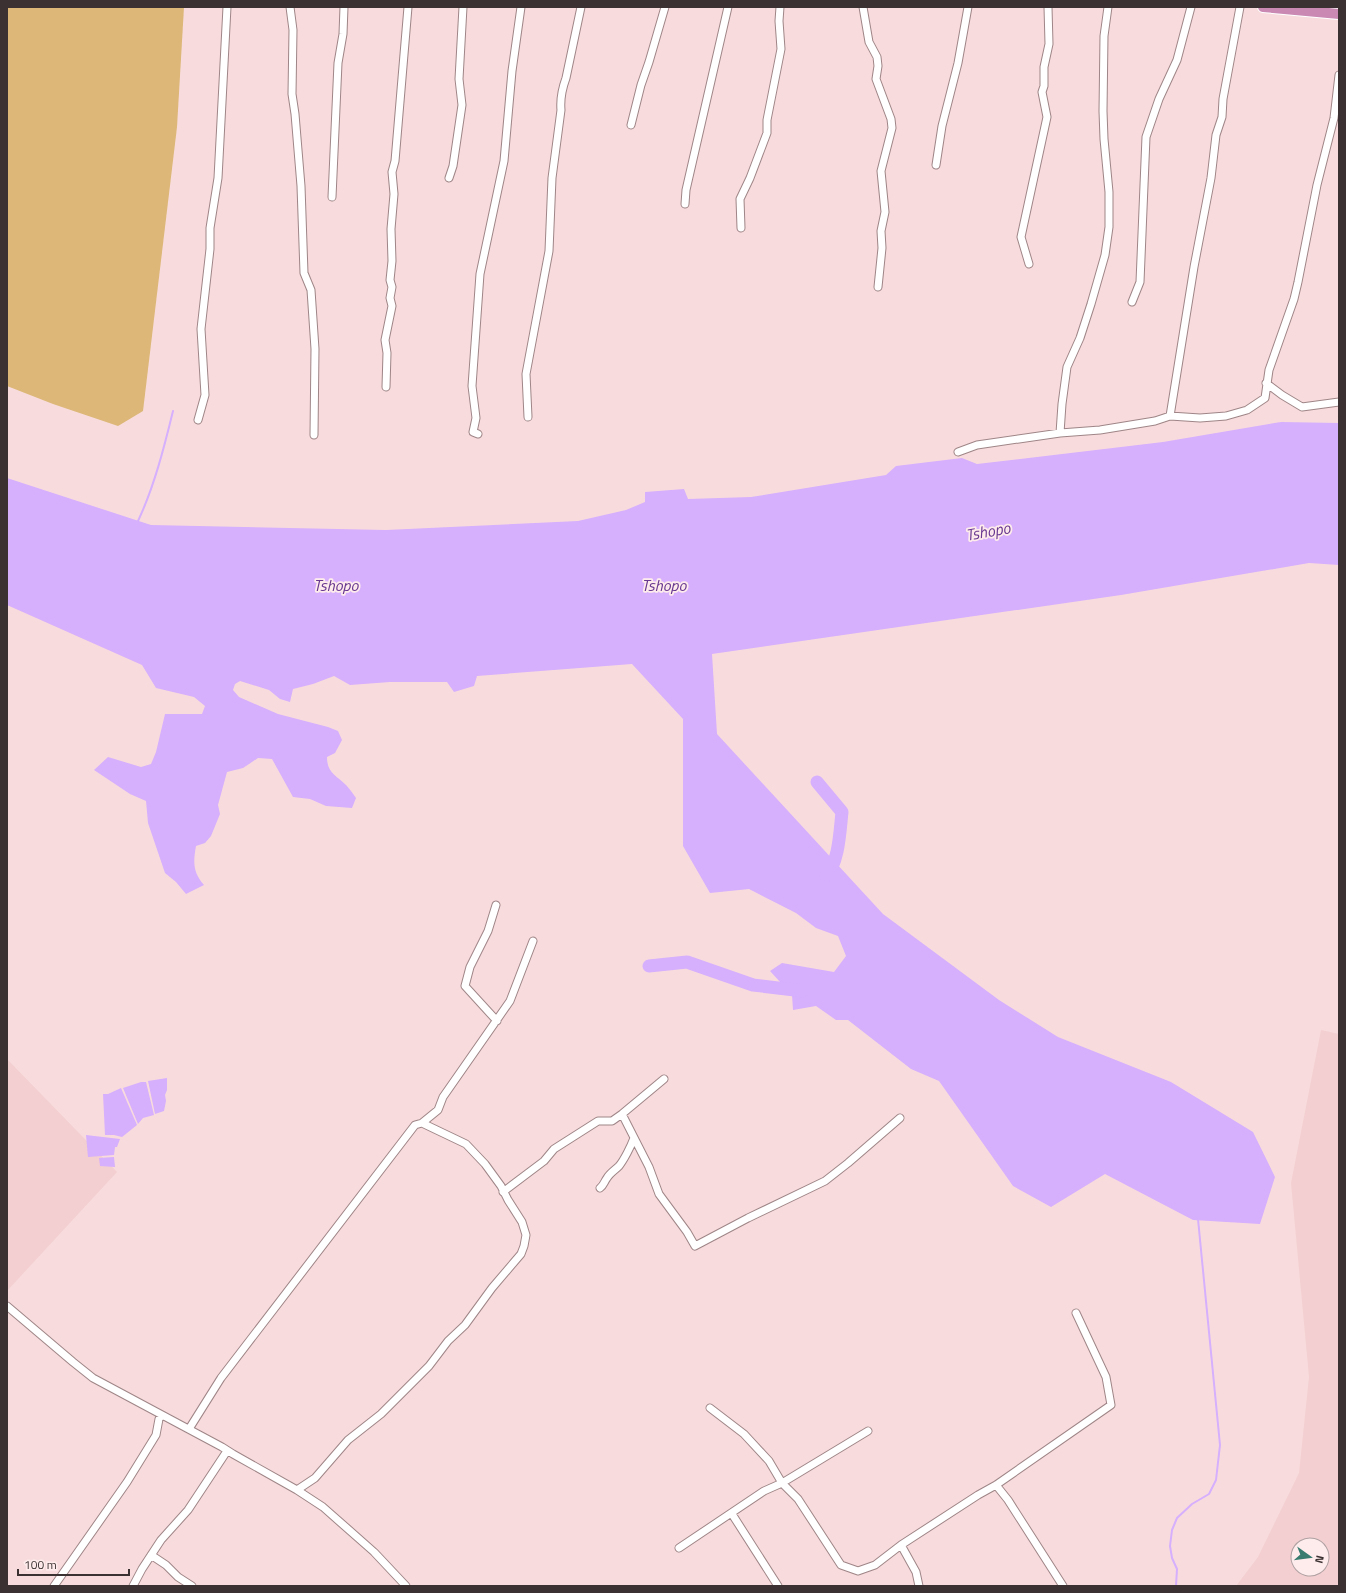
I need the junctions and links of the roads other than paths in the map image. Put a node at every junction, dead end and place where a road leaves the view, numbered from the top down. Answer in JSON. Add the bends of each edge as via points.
{"nodes":[{"id":1,"x":227,"y":7,"type":"edge"},
{"id":2,"x":290,"y":7,"type":"edge"},
{"id":3,"x":344,"y":7,"type":"edge"},
{"id":4,"x":408,"y":7,"type":"edge"},
{"id":5,"x":463,"y":7,"type":"edge"},
{"id":6,"x":521,"y":7,"type":"edge"},
{"id":7,"x":580,"y":7,"type":"edge"},
{"id":8,"x":664,"y":7,"type":"edge"},
{"id":9,"x":728,"y":7,"type":"edge"},
{"id":10,"x":780,"y":7,"type":"edge"},
{"id":11,"x":862,"y":7,"type":"edge"},
{"id":12,"x":968,"y":7,"type":"edge"},
{"id":13,"x":1048,"y":7,"type":"edge"},
{"id":14,"x":1108,"y":7,"type":"edge"},
{"id":15,"x":1191,"y":7,"type":"edge"},
{"id":16,"x":1240,"y":7,"type":"edge"},
{"id":17,"x":1263,"y":7,"type":"edge"},
{"id":18,"x":1308,"y":9,"type":"edge"},
{"id":19,"x":1339,"y":14,"type":"edge"},
{"id":20,"x":1339,"y":75,"type":"edge"},
{"id":21,"x":631,"y":125,"type":"dead end"},
{"id":22,"x":936,"y":166,"type":"dead end"},
{"id":23,"x":449,"y":178,"type":"dead end"},
{"id":24,"x":332,"y":197,"type":"dead end"},
{"id":25,"x":685,"y":204,"type":"dead end"},
{"id":26,"x":741,"y":228,"type":"dead end"},
{"id":27,"x":1029,"y":264,"type":"dead end"},
{"id":28,"x":878,"y":287,"type":"dead end"},
{"id":29,"x":1132,"y":302,"type":"dead end"},
{"id":30,"x":1266,"y":383,"type":"junction"},
{"id":31,"x":386,"y":387,"type":"dead end"},
{"id":32,"x":1339,"y":402,"type":"edge"},
{"id":33,"x":1170,"y":416,"type":"junction"},
{"id":34,"x":528,"y":417,"type":"dead end"},
{"id":35,"x":198,"y":420,"type":"dead end"},
{"id":36,"x":1060,"y":433,"type":"junction"},
{"id":37,"x":478,"y":434,"type":"dead end"},
{"id":38,"x":314,"y":435,"type":"dead end"},
{"id":39,"x":958,"y":452,"type":"dead end"},
{"id":40,"x":496,"y":904,"type":"dead end"},
{"id":41,"x":533,"y":941,"type":"dead end"},
{"id":42,"x":497,"y":1021,"type":"junction"},
{"id":43,"x":664,"y":1078,"type":"dead end"},
{"id":44,"x":622,"y":1114,"type":"junction"},
{"id":45,"x":900,"y":1118,"type":"dead end"},
{"id":46,"x":422,"y":1123,"type":"junction"},
{"id":47,"x":634,"y":1138,"type":"junction"},
{"id":48,"x":600,"y":1188,"type":"dead end"},
{"id":49,"x":503,"y":1192,"type":"junction"},
{"id":50,"x":7,"y":1306,"type":"edge"},
{"id":51,"x":1076,"y":1312,"type":"dead end"},
{"id":52,"x":710,"y":1408,"type":"dead end"},
{"id":53,"x":162,"y":1415,"type":"junction"},
{"id":54,"x":189,"y":1428,"type":"junction"},
{"id":55,"x":868,"y":1431,"type":"dead end"},
{"id":56,"x":228,"y":1451,"type":"junction"},
{"id":57,"x":782,"y":1483,"type":"junction"},
{"id":58,"x":996,"y":1485,"type":"junction"},
{"id":59,"x":297,"y":1490,"type":"junction"},
{"id":60,"x":732,"y":1514,"type":"junction"},
{"id":61,"x":901,"y":1545,"type":"junction"},
{"id":62,"x":679,"y":1548,"type":"dead end"},
{"id":63,"x":150,"y":1555,"type":"junction"},
{"id":64,"x":54,"y":1586,"type":"edge"},
{"id":65,"x":133,"y":1586,"type":"edge"},
{"id":66,"x":192,"y":1586,"type":"edge"},
{"id":67,"x":406,"y":1586,"type":"edge"},
{"id":68,"x":778,"y":1586,"type":"edge"},
{"id":69,"x":919,"y":1586,"type":"edge"},
{"id":70,"x":1063,"y":1586,"type":"edge"}],
"edges":[{"from":1,"to":35,"type":"street","via":[[218,178],[210,228],[201,329],[205,388]]},
{"from":2,"to":38,"type":"street","via":[[293,30],[292,94],[301,186],[304,274],[311,290],[315,349]]},
{"from":3,"to":24,"type":"street","via":[[338,63]]},
{"from":4,"to":31,"type":"street","via":[[403,80],[392,172],[392,289],[385,340]]},
{"from":5,"to":23,"type":"street","via":[[459,79],[462,105],[454,166]]},
{"from":6,"to":37,"type":"street","via":[[504,162],[479,281],[472,386],[476,418],[474,432]]},
{"from":7,"to":34,"type":"street","via":[[560,100],[561,110],[552,178],[549,251],[526,374]]},
{"from":8,"to":21,"type":"street"},
{"from":9,"to":25,"type":"street","via":[[686,190]]},
{"from":10,"to":26,"type":"street","via":[[778,21],[781,48],[767,120],[767,133],[740,199]]},
{"from":11,"to":28,"type":"street","via":[[869,42],[877,56],[876,79],[892,128],[881,171],[885,212],[881,231]]},
{"from":12,"to":22,"type":"street","via":[[958,63],[942,126]]},
{"from":13,"to":27,"type":"street","via":[[1048,44],[1042,92],[1047,117],[1021,237]]},
{"from":14,"to":36,"type":"street","via":[[1104,36],[1103,110],[1109,227],[1105,255],[1091,304],[1067,367]]},
{"from":15,"to":29,"type":"street","via":[[1177,60],[1159,99],[1146,137],[1140,282]]},
{"from":16,"to":33,"type":"street","via":[[1222,117],[1216,135],[1211,178]]},
{"from":17,"to":18,"type":"highway"},
{"from":18,"to":19,"type":"highway"},
{"from":20,"to":30,"type":"street","via":[[1334,118],[1317,185],[1298,282]]},
{"from":30,"to":32,"type":"street","via":[[1302,406]]},
{"from":30,"to":33,"type":"street","via":[[1265,398],[1247,410],[1226,416]]},
{"from":33,"to":36,"type":"street","via":[[1100,430]]},
{"from":36,"to":39,"type":"street","via":[[977,445]]},
{"from":40,"to":42,"type":"street","via":[[488,931],[470,967],[464,986]]},
{"from":41,"to":42,"type":"street","via":[[510,1001]]},
{"from":42,"to":46,"type":"street","via":[[442,1097],[438,1110]]},
{"from":43,"to":44,"type":"street"},
{"from":44,"to":47,"type":"street"},
{"from":44,"to":49,"type":"street","via":[[612,1121],[598,1121],[554,1149]]},
{"from":45,"to":47,"type":"street","via":[[825,1181],[695,1246],[659,1194]]},
{"from":46,"to":49,"type":"street","via":[[466,1144],[490,1171]]},
{"from":46,"to":54,"type":"street","via":[[415,1125],[221,1378]]},
{"from":47,"to":48,"type":"street","via":[[620,1165]]},
{"from":49,"to":59,"type":"street","via":[[522,1222],[526,1235],[521,1254],[429,1366],[380,1414],[348,1440],[315,1478]]},
{"from":50,"to":53,"type":"street","via":[[93,1378]]},
{"from":51,"to":58,"type":"street","via":[[1106,1377],[1112,1405]]},
{"from":52,"to":57,"type":"street","via":[[744,1434],[769,1461]]},
{"from":53,"to":54,"type":"street"},
{"from":53,"to":64,"type":"street","via":[[156,1435],[127,1482]]},
{"from":54,"to":56,"type":"street"},
{"from":55,"to":57,"type":"street"},
{"from":56,"to":59,"type":"street"},
{"from":56,"to":63,"type":"street","via":[[188,1510]]},
{"from":57,"to":60,"type":"street"},
{"from":57,"to":61,"type":"street","via":[[798,1498],[841,1565],[858,1571],[875,1565]]},
{"from":58,"to":61,"type":"street"},
{"from":58,"to":70,"type":"street"},
{"from":59,"to":67,"type":"street","via":[[323,1507],[374,1552]]},
{"from":60,"to":62,"type":"street"},
{"from":60,"to":68,"type":"street"},
{"from":61,"to":69,"type":"street","via":[[916,1572]]},
{"from":63,"to":65,"type":"street"},
{"from":63,"to":66,"type":"street"}]}
